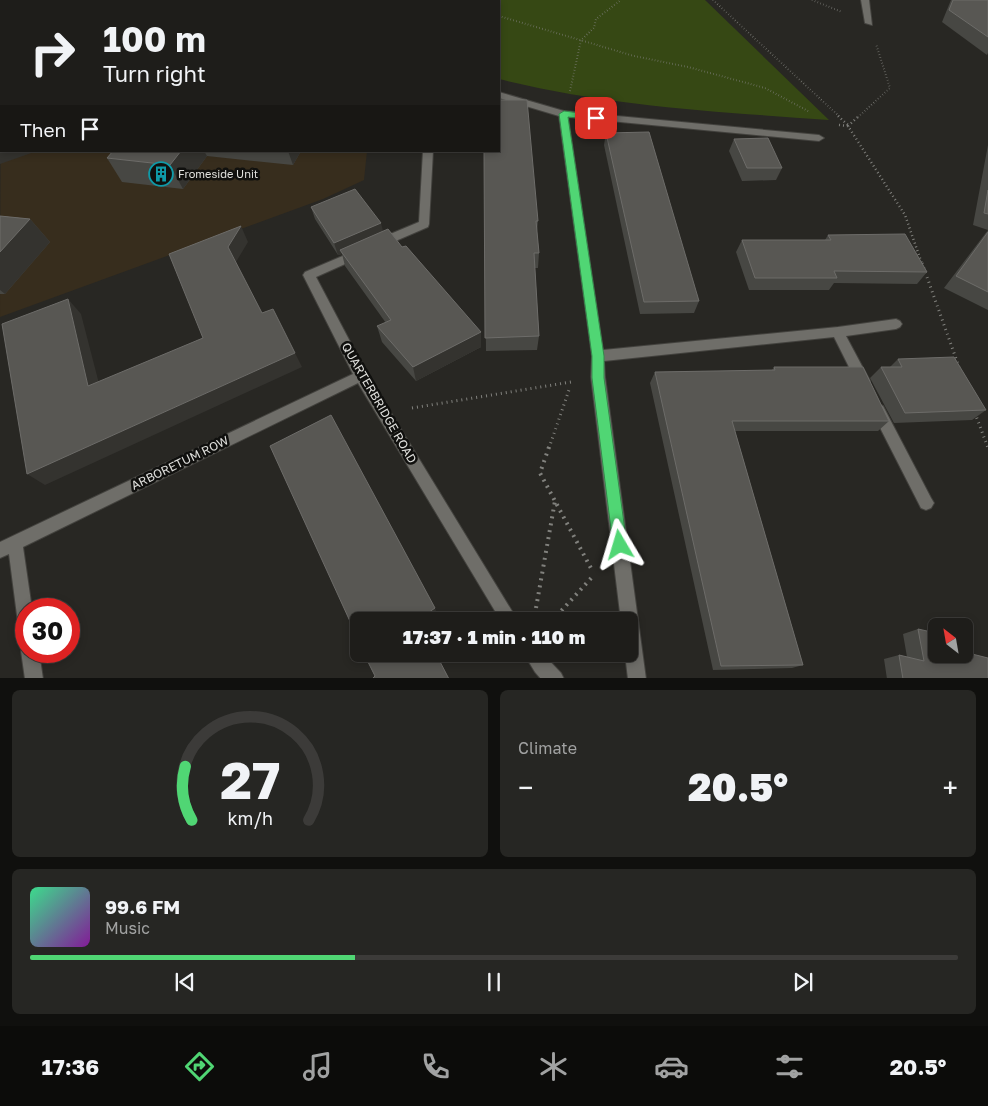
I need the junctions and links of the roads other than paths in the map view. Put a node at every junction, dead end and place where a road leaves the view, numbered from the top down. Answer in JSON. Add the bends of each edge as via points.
{"nodes":[{"id":1,"x":865,"y":0,"type":"edge"},
{"id":2,"x":870,"y":23,"type":"road end"},
{"id":3,"x":500,"y":94,"type":"edge"},
{"id":4,"x":564,"y":114,"type":"junction"},
{"id":5,"x":819,"y":138,"type":"dead end"},
{"id":6,"x":428,"y":152,"type":"edge"},
{"id":7,"x":896,"y":324,"type":"dead end"},
{"id":8,"x":838,"y":332,"type":"junction"},
{"id":9,"x":598,"y":356,"type":"junction"},
{"id":10,"x":361,"y":376,"type":"junction"},
{"id":11,"x":926,"y":503,"type":"dead end"},
{"id":12,"x":7,"y":546,"type":"edge"},
{"id":13,"x":20,"y":598,"type":"edge"},
{"id":14,"x":505,"y":612,"type":"edge"},
{"id":15,"x":538,"y":662,"type":"edge"},
{"id":16,"x":32,"y":663,"type":"edge"},
{"id":17,"x":34,"y":678,"type":"edge"},
{"id":18,"x":555,"y":678,"type":"edge"},
{"id":19,"x":637,"y":678,"type":"edge"}],
"edges":[{"from":1,"to":2,"type":"street"},
{"from":3,"to":4,"type":"street"},
{"from":4,"to":5,"type":"street"},
{"from":4,"to":9,"type":"street"},
{"from":6,"to":10,"type":"street","name":"QUARTERBRIDGE ROAD","via":[[424,224],[309,275]]},
{"from":7,"to":8,"type":"street"},
{"from":8,"to":9,"type":"street"},
{"from":8,"to":11,"type":"street"},
{"from":9,"to":19,"type":"street","via":[[598,378]]},
{"from":10,"to":12,"type":"street","name":"ARBORETUM ROW"},
{"from":10,"to":14,"type":"street","name":"QUARTERBRIDGE ROAD"},
{"from":12,"to":13,"type":"street"},
{"from":15,"to":18,"type":"street"},
{"from":16,"to":17,"type":"street"}]}
